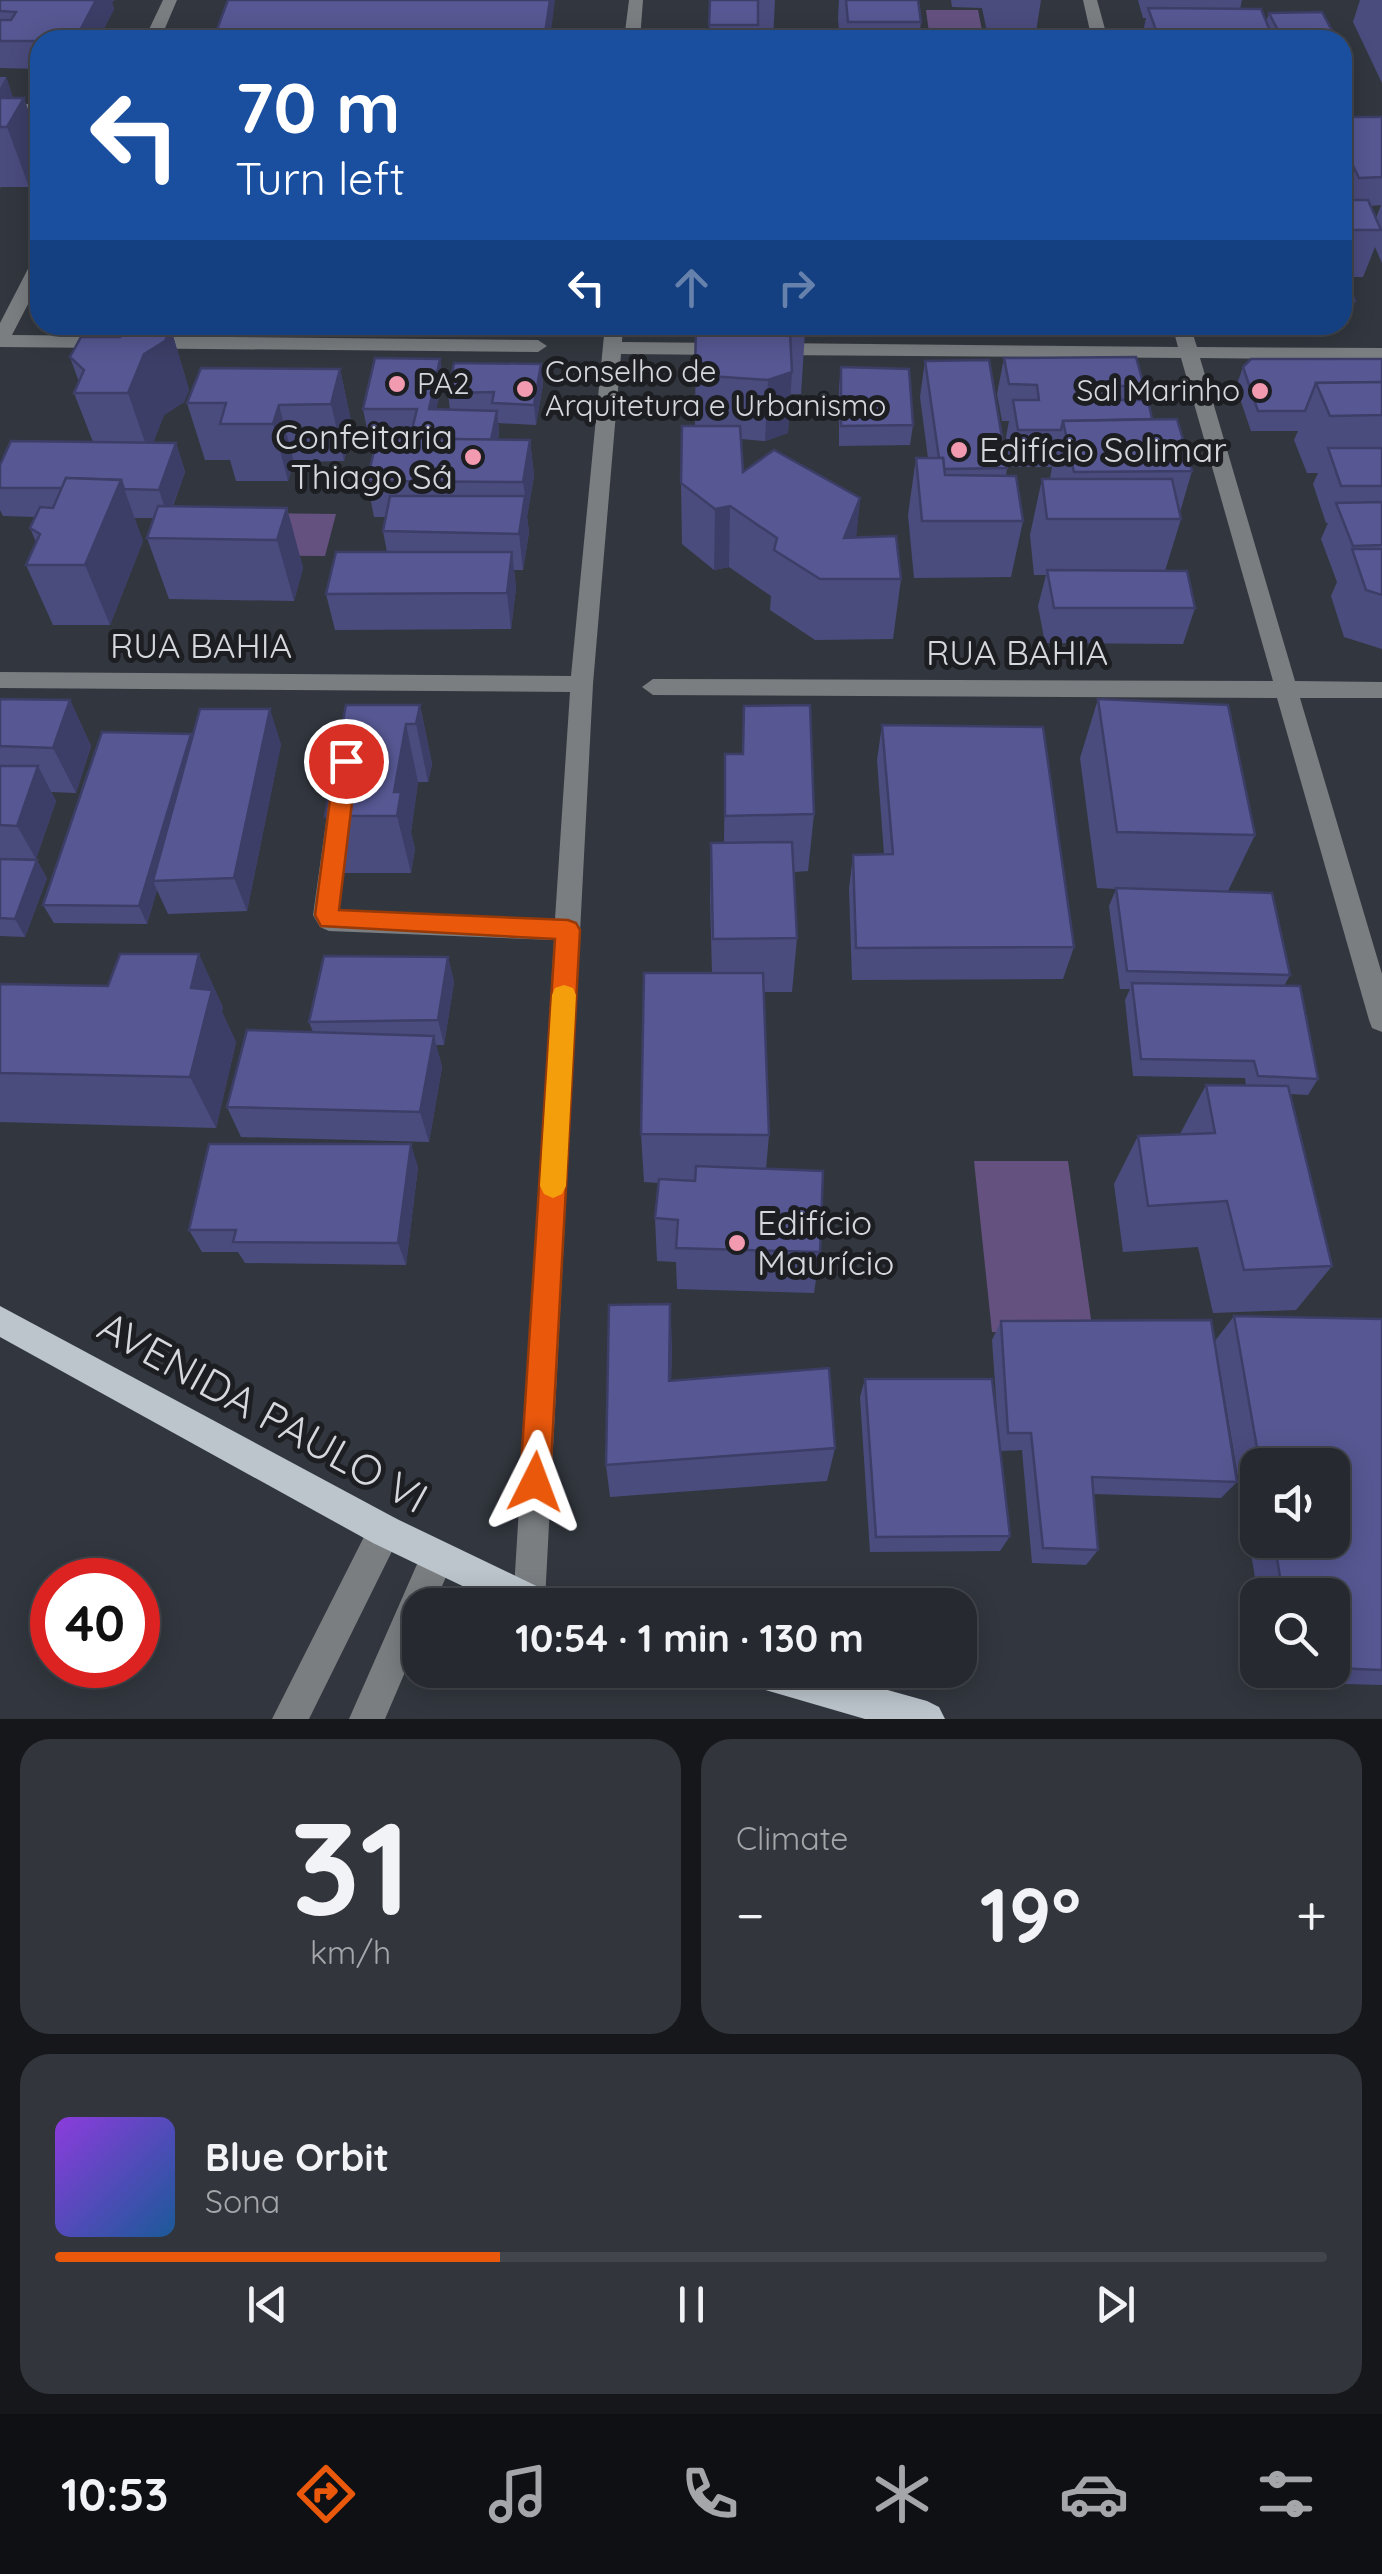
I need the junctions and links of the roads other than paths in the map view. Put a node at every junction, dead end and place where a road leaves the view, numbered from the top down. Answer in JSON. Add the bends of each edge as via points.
{"nodes":[{"id":1,"x":170,"y":0,"type":"edge"},
{"id":2,"x":636,"y":0,"type":"edge"},
{"id":3,"x":1090,"y":0,"type":"edge"},
{"id":4,"x":156,"y":30,"type":"edge"},
{"id":5,"x":633,"y":30,"type":"edge"},
{"id":6,"x":1098,"y":30,"type":"edge"},
{"id":7,"x":0,"y":109,"type":"edge"},
{"id":8,"x":30,"y":110,"type":"edge"},
{"id":9,"x":30,"y":282,"type":"edge"},
{"id":10,"x":1184,"y":335,"type":"edge"},
{"id":11,"x":613,"y":336,"type":"edge"},
{"id":12,"x":0,"y":341,"type":"edge"},
{"id":13,"x":538,"y":346,"type":"dead end"},
{"id":14,"x":1189,"y":353,"type":"junction"},
{"id":15,"x":1382,"y":354,"type":"edge"},
{"id":16,"x":0,"y":680,"type":"edge"},
{"id":17,"x":582,"y":684,"type":"junction"},
{"id":18,"x":652,"y":688,"type":"dead end"},
{"id":19,"x":1288,"y":688,"type":"junction"},
{"id":20,"x":1382,"y":690,"type":"edge"},
{"id":21,"x":344,"y":780,"type":"edge"},
{"id":22,"x":568,"y":930,"type":"junction"},
{"id":23,"x":1382,"y":1020,"type":"edge"},
{"id":24,"x":0,"y":1321,"type":"edge"},
{"id":25,"x":385,"y":1531,"type":"junction"},
{"id":26,"x":437,"y":1558,"type":"junction"},
{"id":27,"x":501,"y":1588,"type":"edge"},
{"id":28,"x":534,"y":1588,"type":"edge"},
{"id":29,"x":818,"y":1688,"type":"edge"},
{"id":30,"x":290,"y":1719,"type":"edge"},
{"id":31,"x":366,"y":1719,"type":"edge"},
{"id":32,"x":927,"y":1719,"type":"edge"}],
"edges":[{"from":1,"to":4,"type":"street"},
{"from":2,"to":5,"type":"street"},
{"from":3,"to":6,"type":"street"},
{"from":7,"to":8,"type":"street"},
{"from":9,"to":12,"type":"street"},
{"from":10,"to":14,"type":"street"},
{"from":11,"to":14,"type":"street"},
{"from":11,"to":17,"type":"street"},
{"from":12,"to":13,"type":"street"},
{"from":14,"to":15,"type":"street"},
{"from":14,"to":19,"type":"street"},
{"from":16,"to":17,"type":"street","name":"RUA BAHIA"},
{"from":17,"to":22,"type":"street"},
{"from":18,"to":19,"type":"street","name":"RUA BAHIA"},
{"from":19,"to":20,"type":"street","name":"RUA BAHIA"},
{"from":19,"to":23,"type":"street"},
{"from":21,"to":22,"type":"street","via":[[329,920]]},
{"from":22,"to":28,"type":"street"},
{"from":24,"to":25,"type":"main road","name":"AVENIDA PAULO VI"},
{"from":25,"to":26,"type":"main road","name":"AVENIDA PAULO VI"},
{"from":25,"to":30,"type":"street"},
{"from":26,"to":27,"type":"main road","name":"AVENIDA PAULO VI"},
{"from":26,"to":31,"type":"street"},
{"from":29,"to":32,"type":"main road"}]}
